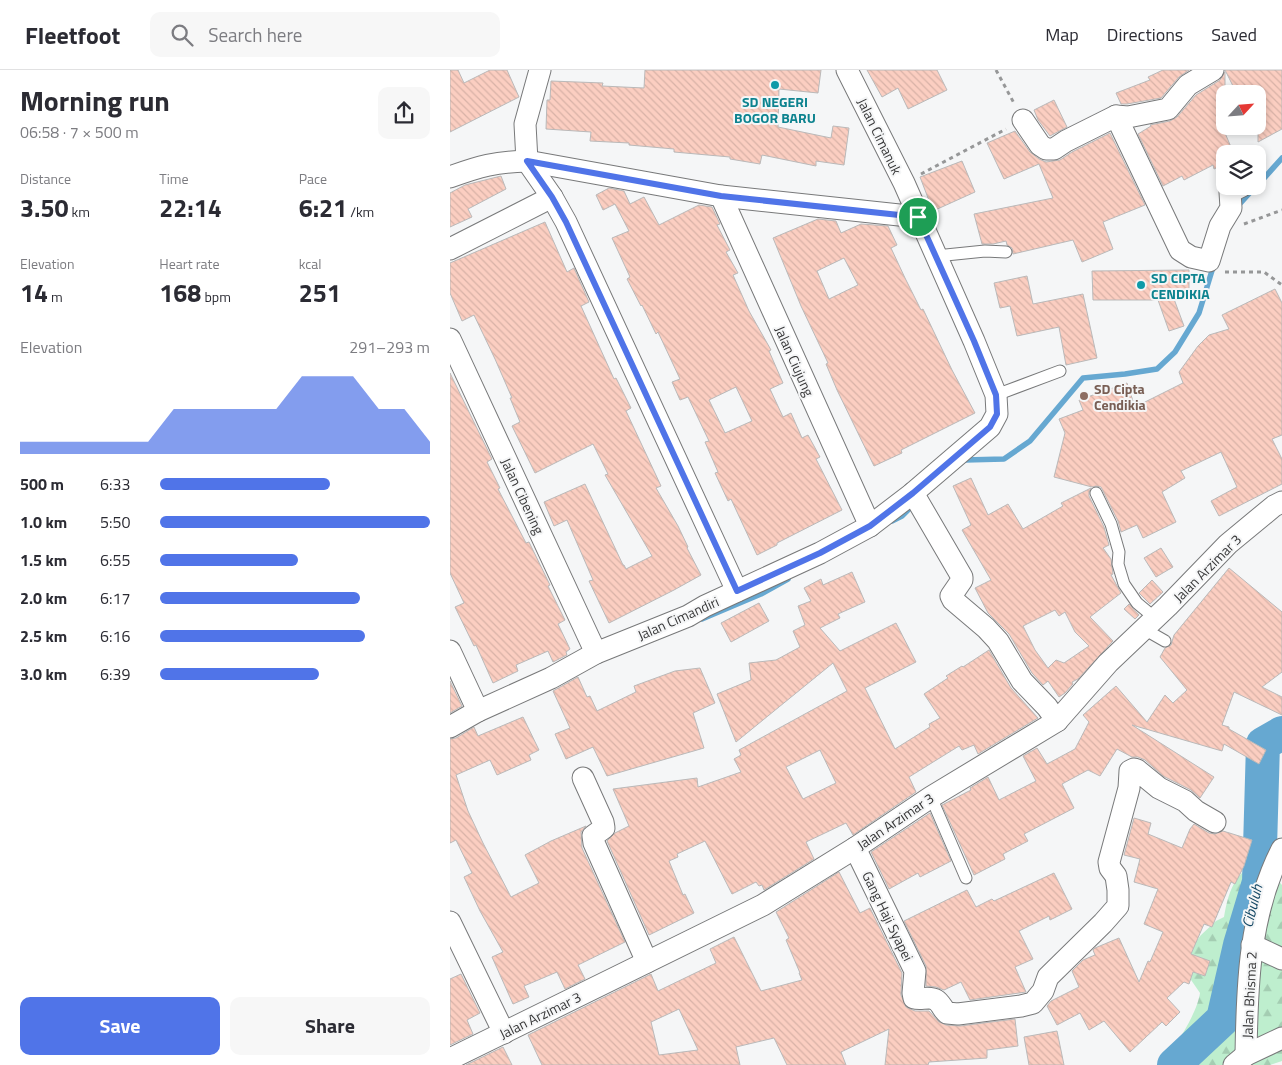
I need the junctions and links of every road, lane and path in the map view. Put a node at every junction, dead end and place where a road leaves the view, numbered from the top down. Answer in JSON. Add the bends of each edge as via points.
{"nodes":[{"id":1,"x":540,"y":70,"type":"edge"},
{"id":2,"x":847,"y":70,"type":"edge"},
{"id":3,"x":996,"y":70,"type":"edge"},
{"id":4,"x":1213,"y":70,"type":"edge"},
{"id":5,"x":1116,"y":116,"type":"junction"},
{"id":6,"x":1023,"y":120,"type":"junction"},
{"id":7,"x":527,"y":161,"type":"junction"},
{"id":8,"x":450,"y":177,"type":"edge"},
{"id":9,"x":904,"y":183,"type":"junction"},
{"id":10,"x":1230,"y":195,"type":"edge"},
{"id":11,"x":721,"y":196,"type":"junction"},
{"id":12,"x":552,"y":197,"type":"junction"},
{"id":13,"x":1282,"y":210,"type":"edge"},
{"id":14,"x":918,"y":217,"type":"junction"},
{"id":15,"x":1236,"y":227,"type":"dead end"},
{"id":16,"x":450,"y":249,"type":"edge"},
{"id":17,"x":1006,"y":252,"type":"dead end"},
{"id":18,"x":936,"y":256,"type":"junction"},
{"id":19,"x":1226,"y":272,"type":"dead end"},
{"id":20,"x":1282,"y":285,"type":"edge"},
{"id":21,"x":450,"y":339,"type":"edge"},
{"id":22,"x":1060,"y":371,"type":"dead end"},
{"id":23,"x":996,"y":395,"type":"junction"},
{"id":24,"x":1096,"y":493,"type":"dead end"},
{"id":25,"x":915,"y":496,"type":"junction"},
{"id":26,"x":1282,"y":502,"type":"edge"},
{"id":27,"x":870,"y":526,"type":"junction"},
{"id":28,"x":737,"y":591,"type":"junction"},
{"id":29,"x":1149,"y":624,"type":"junction"},
{"id":30,"x":1165,"y":641,"type":"dead end"},
{"id":31,"x":450,"y":651,"type":"edge"},
{"id":32,"x":596,"y":654,"type":"junction"},
{"id":33,"x":478,"y":711,"type":"junction"},
{"id":34,"x":1056,"y":721,"type":"junction"},
{"id":35,"x":450,"y":727,"type":"edge"},
{"id":36,"x":583,"y":778,"type":"dead end"},
{"id":37,"x":931,"y":797,"type":"junction"},
{"id":38,"x":1215,"y":822,"type":"dead end"},
{"id":39,"x":855,"y":848,"type":"junction"},
{"id":40,"x":1282,"y":849,"type":"edge"},
{"id":41,"x":966,"y":878,"type":"dead end"},
{"id":42,"x":450,"y":922,"type":"edge"},
{"id":43,"x":1252,"y":945,"type":"junction"},
{"id":44,"x":1282,"y":960,"type":"edge"},
{"id":45,"x":647,"y":962,"type":"junction"},
{"id":46,"x":504,"y":1033,"type":"junction"},
{"id":47,"x":1282,"y":1038,"type":"edge"},
{"id":48,"x":450,"y":1059,"type":"edge"},
{"id":49,"x":1240,"y":1060,"type":"edge"}],
"edges":[{"from":1,"to":7,"type":"street","via":[[526,124]]},
{"from":2,"to":9,"type":"street","name":"Jalan Cimanuk"},
{"from":3,"to":6,"type":"path"},
{"from":4,"to":5,"type":"street","via":[[1188,85],[1168,109],[1128,117]]},
{"from":5,"to":6,"type":"street","via":[[1054,149],[1040,145]]},
{"from":5,"to":10,"type":"street","via":[[1180,250],[1191,257],[1209,261],[1220,226],[1231,208]]},
{"from":6,"to":9,"type":"path"},
{"from":7,"to":8,"type":"street","via":[[481,165]]},
{"from":7,"to":11,"type":"street"},
{"from":7,"to":12,"type":"street"},
{"from":9,"to":14,"type":"street","name":"Jalan Cimanuk"},
{"from":11,"to":14,"type":"street"},
{"from":11,"to":27,"type":"street","name":"Jalan Ciujung"},
{"from":12,"to":16,"type":"street"},
{"from":12,"to":28,"type":"street"},
{"from":13,"to":15,"type":"path"},
{"from":14,"to":18,"type":"street","name":"Jalan Cimanuk"},
{"from":17,"to":18,"type":"lane"},
{"from":18,"to":23,"type":"street","name":"Jalan Cimanuk"},
{"from":19,"to":20,"type":"path","via":[[1264,272]]},
{"from":21,"to":32,"type":"street","name":"Jalan Cibening"},
{"from":22,"to":23,"type":"lane"},
{"from":23,"to":25,"type":"street","name":"Jalan Cimandiri","via":[[997,414],[990,427]]},
{"from":24,"to":29,"type":"lane","via":[[1111,524],[1124,584]]},
{"from":25,"to":27,"type":"street","name":"Jalan Cimandiri"},
{"from":25,"to":34,"type":"street","via":[[962,577],[951,596],[953,600],[998,641],[1022,681]]},
{"from":26,"to":29,"type":"street","name":"Jalan Arzimar 3","via":[[1228,544]]},
{"from":27,"to":28,"type":"street","name":"Jalan Cimandiri","via":[[811,558]]},
{"from":28,"to":32,"type":"street","name":"Jalan Cimandiri","via":[[688,616]]},
{"from":29,"to":30,"type":"lane"},
{"from":29,"to":34,"type":"street","name":"Jalan Arzimar 3","via":[[1108,663]]},
{"from":31,"to":33,"type":"street"},
{"from":32,"to":33,"type":"street","name":"Jalan Cimandiri"},
{"from":33,"to":35,"type":"street","name":"Jalan Cimandiri"},
{"from":34,"to":37,"type":"street","name":"Jalan Arzimar 3"},
{"from":36,"to":45,"type":"street","via":[[603,822],[604,828],[593,836],[594,843]]},
{"from":37,"to":39,"type":"street","name":"Jalan Arzimar 3"},
{"from":37,"to":41,"type":"lane"},
{"from":38,"to":39,"type":"street","name":"Gang Haji Syapei","via":[[1134,769],[1130,772],[1129,788],[1109,862],[1116,876],[1118,906],[1048,977],[1043,991],[1033,1003],[958,1014],[947,1013],[938,1000],[914,998],[915,971]]},
{"from":39,"to":45,"type":"street","name":"Jalan Arzimar 3","via":[[763,905]]},
{"from":40,"to":43,"type":"street","name":"Jalan Bhisma 2","via":[[1263,896]]},
{"from":42,"to":46,"type":"street"},
{"from":43,"to":44,"type":"street"},
{"from":43,"to":49,"type":"street","name":"Jalan Bhisma 2"},
{"from":45,"to":46,"type":"street","name":"Jalan Arzimar 3"},
{"from":46,"to":48,"type":"street","name":"Jalan Arzimar 3"},
{"from":47,"to":49,"type":"street"}]}
